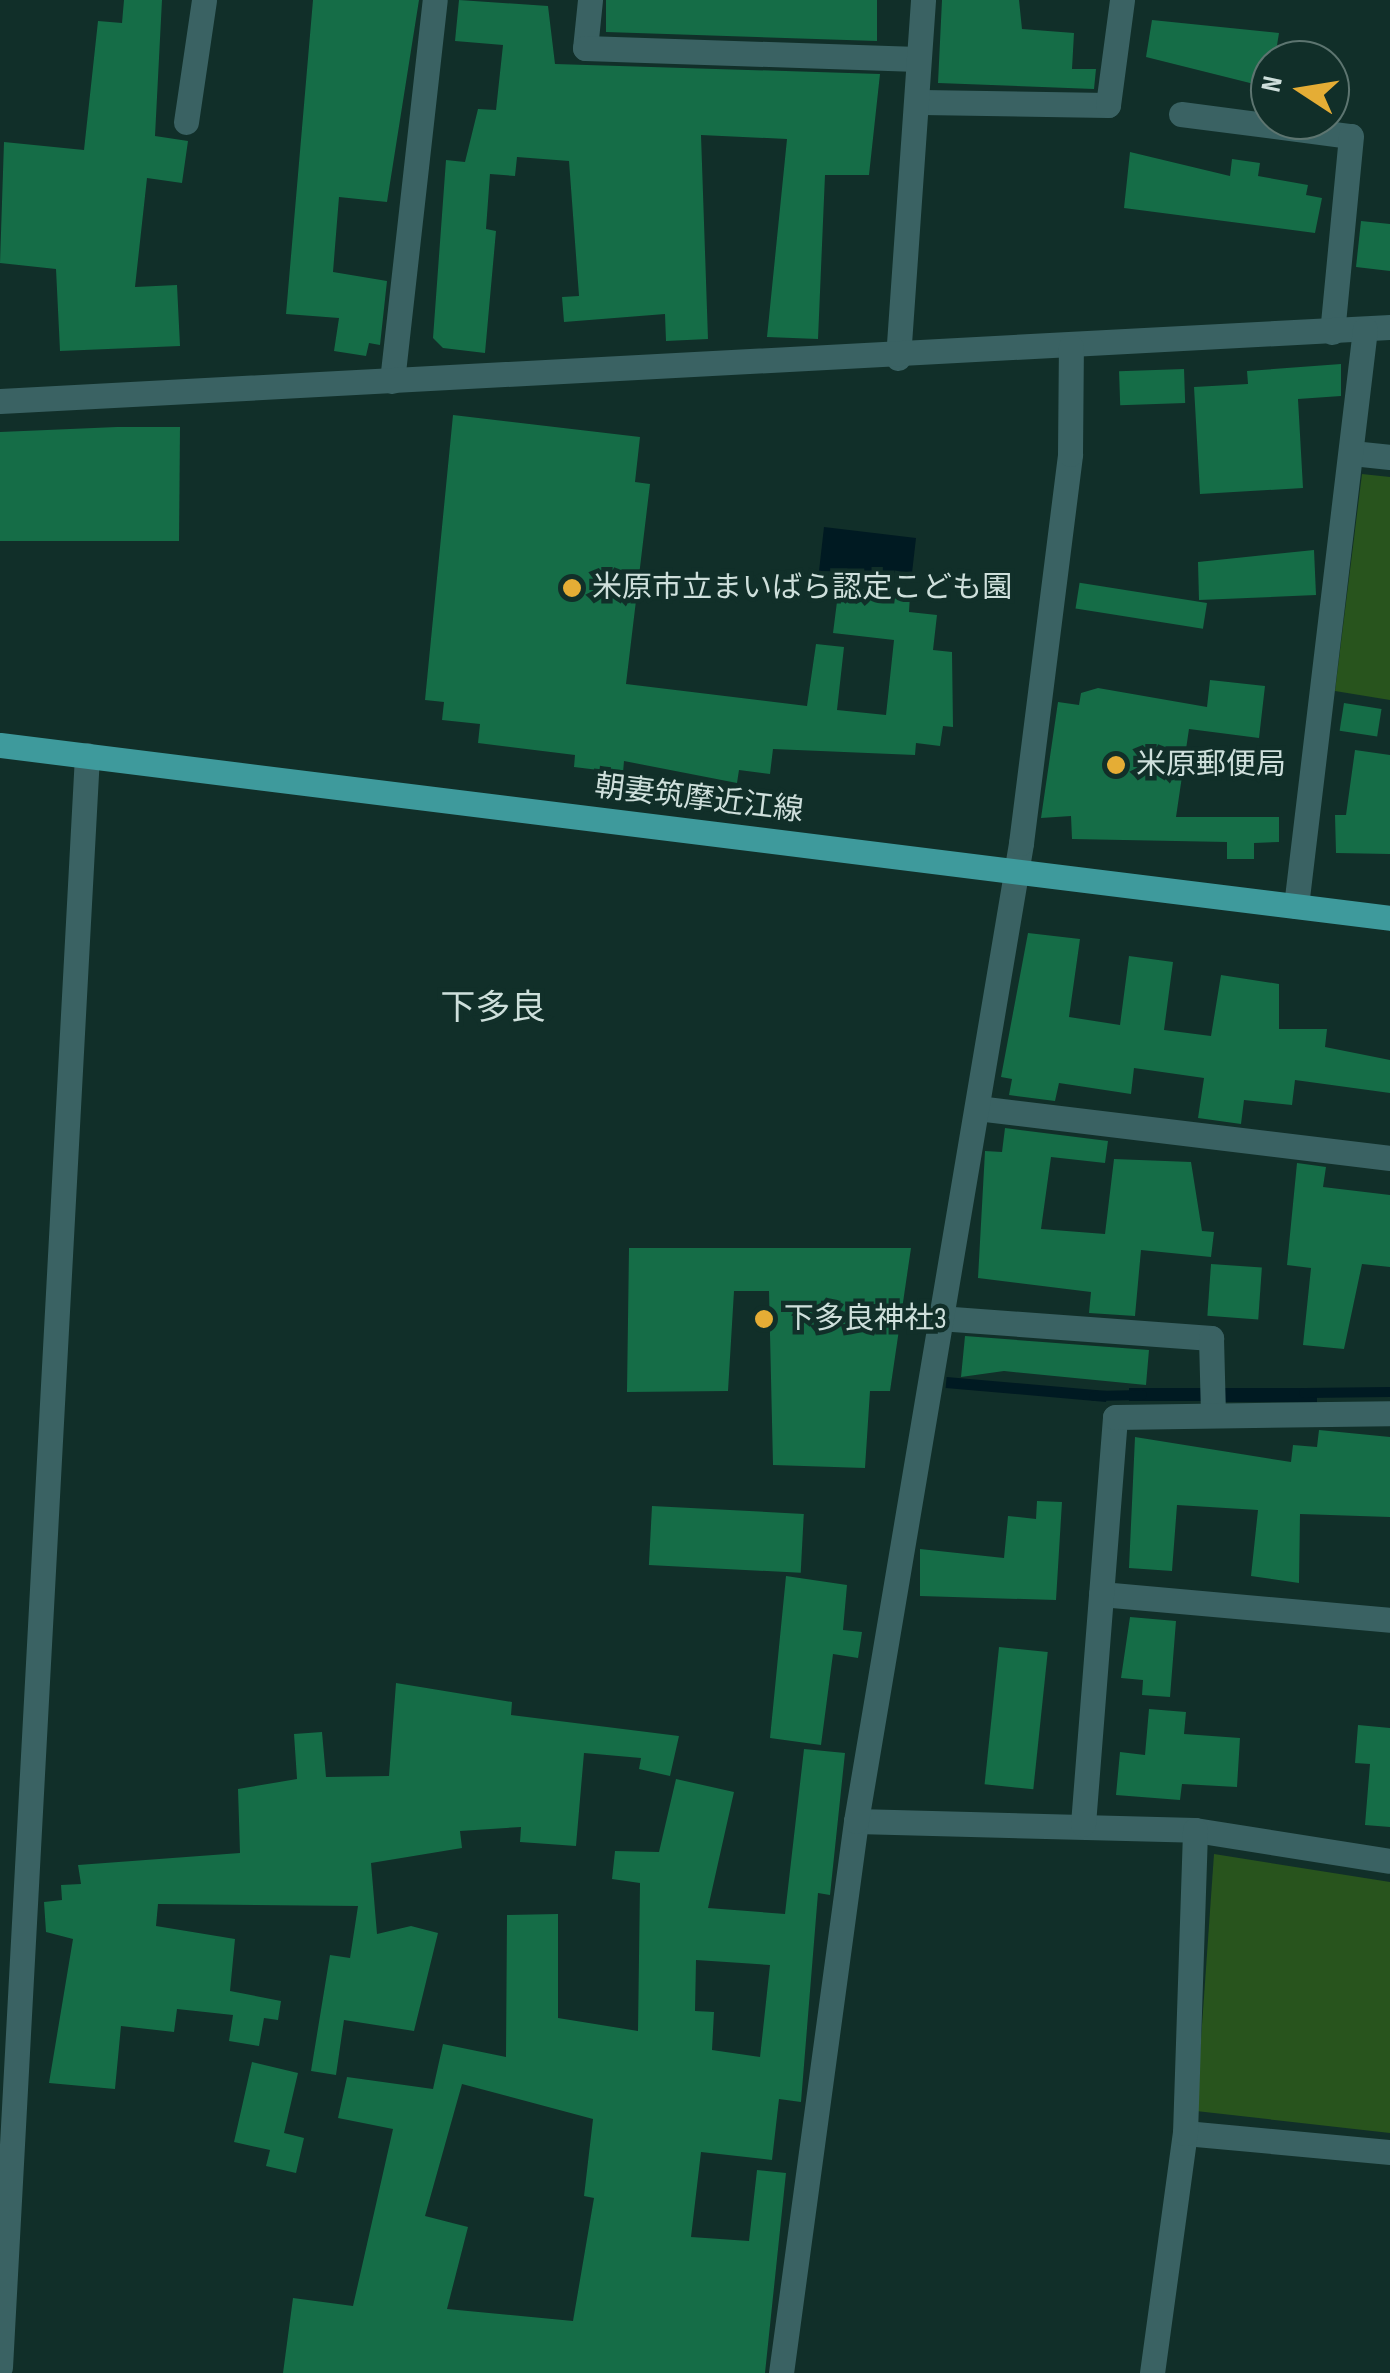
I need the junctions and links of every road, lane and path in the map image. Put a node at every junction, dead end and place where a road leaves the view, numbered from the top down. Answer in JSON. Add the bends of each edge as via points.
{"nodes":[{"id":1,"x":204,"y":0,"type":"edge"},
{"id":2,"x":435,"y":0,"type":"edge"},
{"id":3,"x":590,"y":0,"type":"edge"},
{"id":4,"x":923,"y":0,"type":"edge"},
{"id":5,"x":1122,"y":0,"type":"edge"},
{"id":6,"x":918,"y":59,"type":"junction"},
{"id":7,"x":922,"y":102,"type":"junction"},
{"id":8,"x":1181,"y":114,"type":"dead end"},
{"id":9,"x":186,"y":122,"type":"dead end"},
{"id":10,"x":1377,"y":328,"type":"edge"},
{"id":11,"x":1332,"y":332,"type":"junction"},
{"id":12,"x":1071,"y":347,"type":"junction"},
{"id":13,"x":898,"y":358,"type":"junction"},
{"id":14,"x":392,"y":381,"type":"junction"},
{"id":15,"x":0,"y":400,"type":"edge"},
{"id":16,"x":1352,"y":453,"type":"junction"},
{"id":17,"x":1390,"y":457,"type":"edge"},
{"id":18,"x":0,"y":745,"type":"edge"},
{"id":19,"x":88,"y":755,"type":"junction"},
{"id":20,"x":1016,"y":871,"type":"junction"},
{"id":21,"x":1296,"y":906,"type":"junction"},
{"id":22,"x":1390,"y":918,"type":"edge"},
{"id":23,"x":977,"y":1108,"type":"junction"},
{"id":24,"x":1390,"y":1158,"type":"edge"},
{"id":25,"x":939,"y":1318,"type":"junction"},
{"id":26,"x":1213,"y":1401,"type":"junction"},
{"id":27,"x":1390,"y":1413,"type":"edge"},
{"id":28,"x":1101,"y":1594,"type":"junction"},
{"id":29,"x":1390,"y":1620,"type":"edge"},
{"id":30,"x":856,"y":1821,"type":"junction"},
{"id":31,"x":1083,"y":1824,"type":"junction"},
{"id":32,"x":1195,"y":1830,"type":"junction"},
{"id":33,"x":1390,"y":1861,"type":"edge"},
{"id":34,"x":10,"y":1989,"type":"edge"},
{"id":35,"x":1185,"y":2133,"type":"junction"},
{"id":36,"x":1390,"y":2152,"type":"edge"},
{"id":37,"x":0,"y":2367,"type":"edge"},
{"id":38,"x":780,"y":2373,"type":"edge"},
{"id":39,"x":1152,"y":2373,"type":"edge"}],
"edges":[{"from":1,"to":9,"type":"street"},
{"from":2,"to":14,"type":"street"},
{"from":3,"to":6,"type":"street","via":[[585,48]]},
{"from":4,"to":6,"type":"street"},
{"from":5,"to":7,"type":"street","via":[[1108,105]]},
{"from":6,"to":7,"type":"street"},
{"from":7,"to":13,"type":"street"},
{"from":8,"to":11,"type":"street","via":[[1352,136]]},
{"from":10,"to":11,"type":"street"},
{"from":10,"to":16,"type":"street"},
{"from":11,"to":12,"type":"street"},
{"from":12,"to":13,"type":"street"},
{"from":12,"to":20,"type":"street","via":[[1070,454]]},
{"from":13,"to":14,"type":"street"},
{"from":14,"to":15,"type":"street"},
{"from":16,"to":17,"type":"street"},
{"from":16,"to":21,"type":"street"},
{"from":18,"to":19,"type":"main road","name":"朝妻筑摩近江線"},
{"from":19,"to":20,"type":"main road","name":"朝妻筑摩近江線"},
{"from":19,"to":34,"type":"street"},
{"from":20,"to":21,"type":"main road","name":"朝妻筑摩近江線"},
{"from":20,"to":23,"type":"street"},
{"from":21,"to":22,"type":"main road","name":"朝妻筑摩近江線"},
{"from":23,"to":24,"type":"street"},
{"from":23,"to":25,"type":"street"},
{"from":25,"to":26,"type":"street","via":[[1210,1338]]},
{"from":25,"to":30,"type":"street"},
{"from":26,"to":27,"type":"street"},
{"from":26,"to":28,"type":"street","via":[[1115,1417]]},
{"from":28,"to":29,"type":"street"},
{"from":28,"to":31,"type":"street"},
{"from":30,"to":31,"type":"street"},
{"from":30,"to":38,"type":"street"},
{"from":31,"to":32,"type":"street"},
{"from":32,"to":33,"type":"street"},
{"from":32,"to":35,"type":"street"},
{"from":34,"to":37,"type":"street"},
{"from":35,"to":36,"type":"street"},
{"from":35,"to":39,"type":"street"}]}
